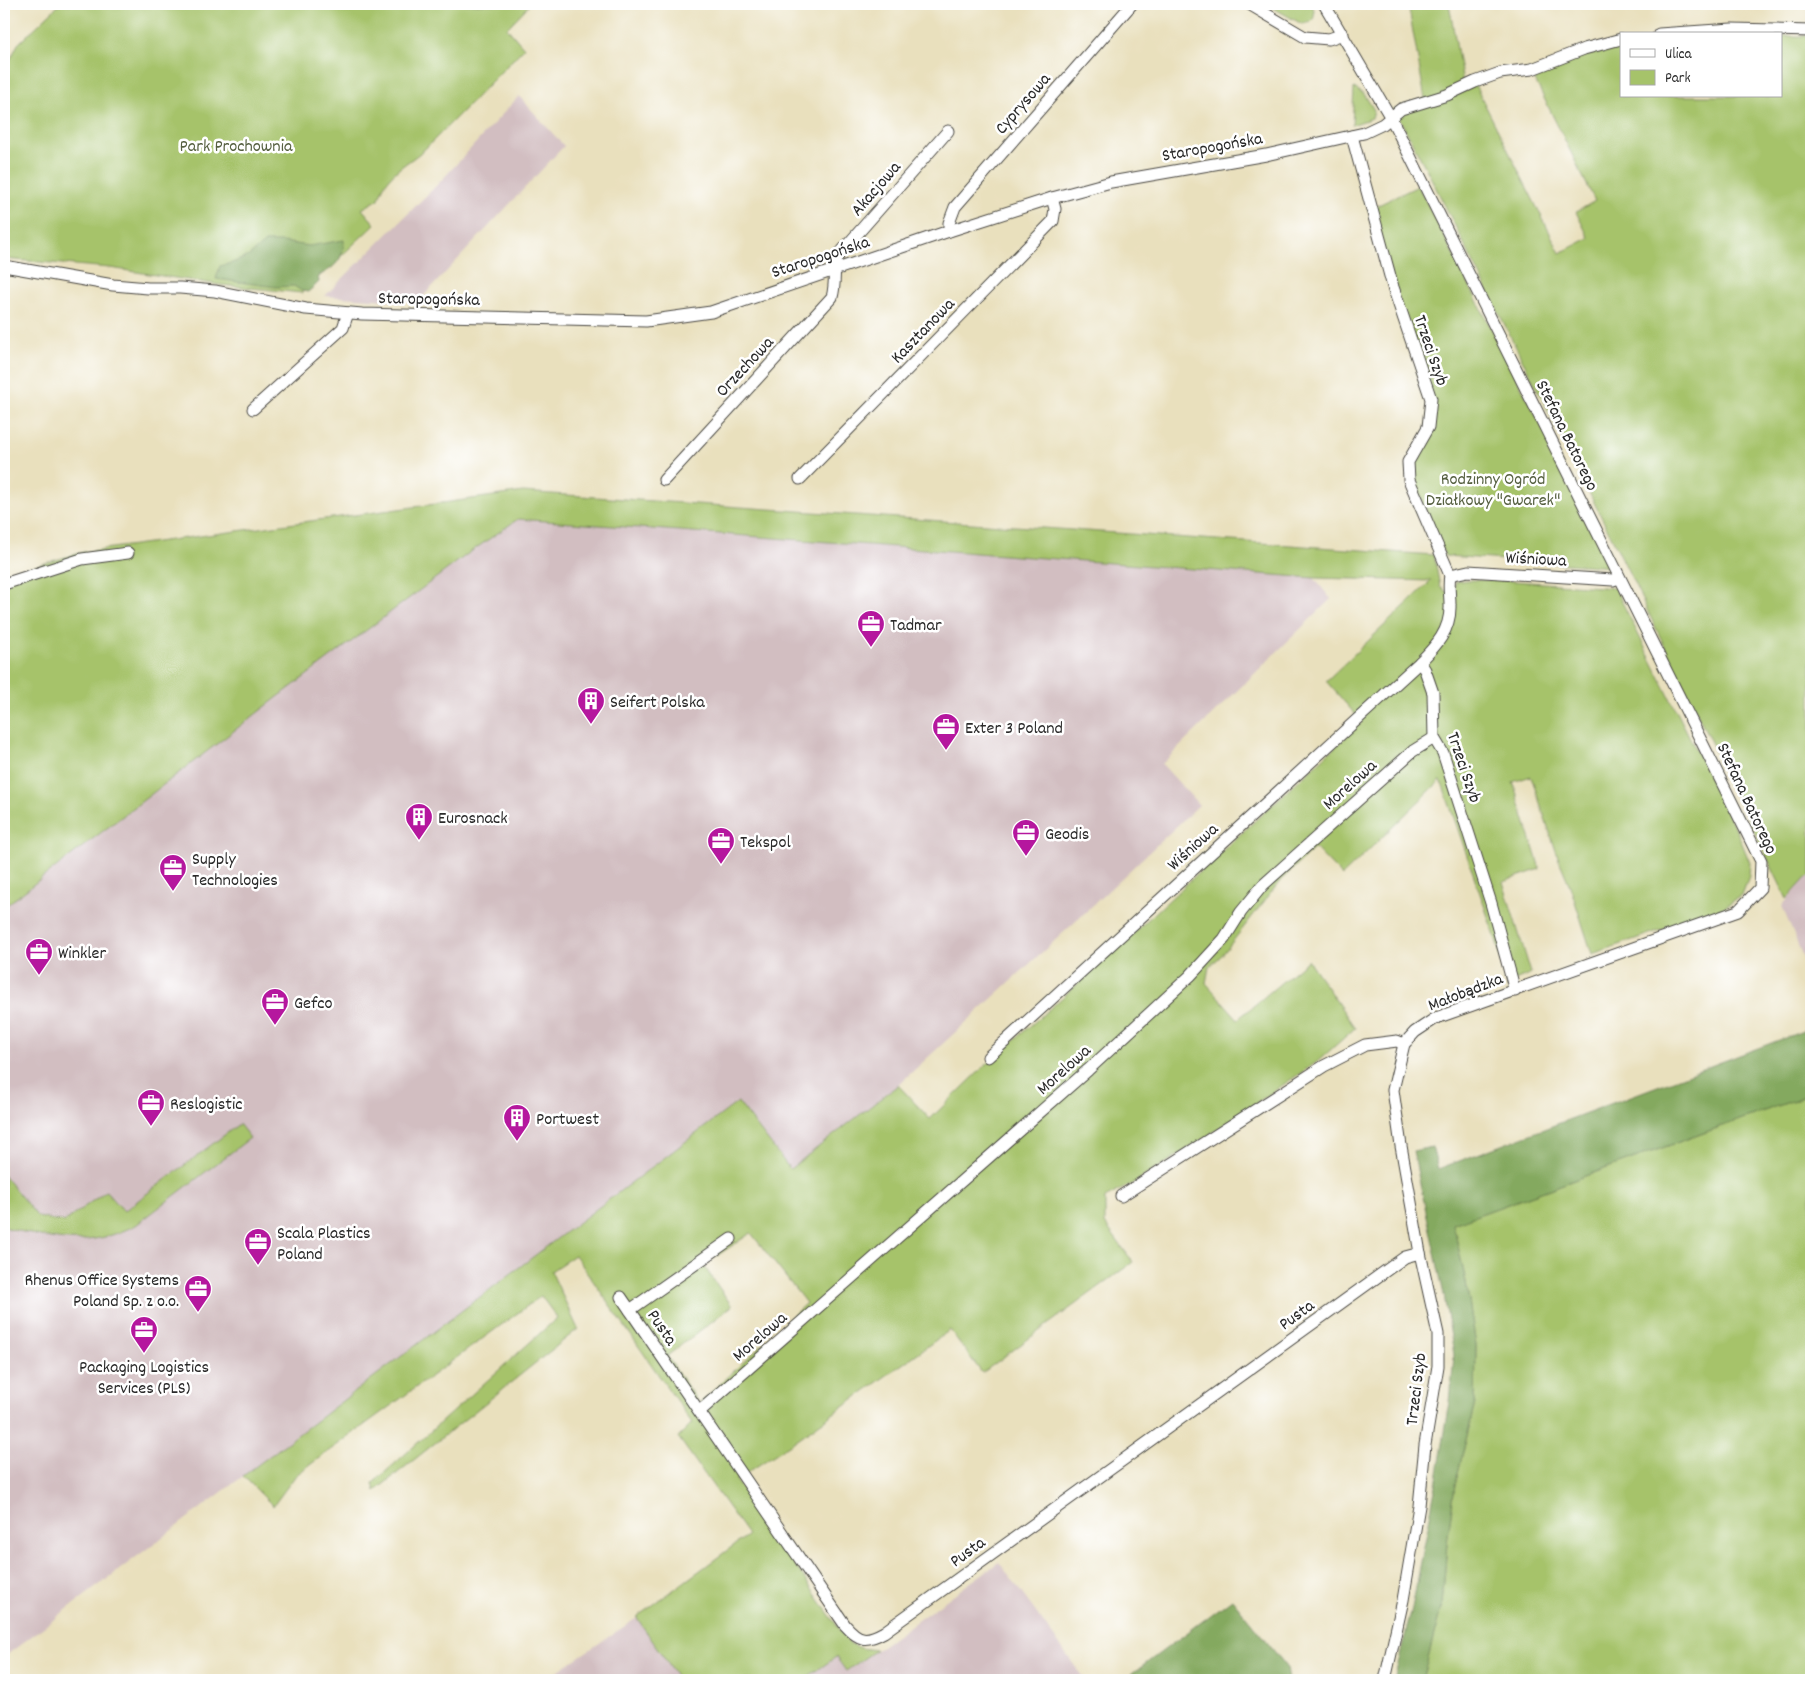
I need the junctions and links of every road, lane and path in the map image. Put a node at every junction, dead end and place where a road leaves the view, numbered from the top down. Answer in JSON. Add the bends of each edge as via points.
{"nodes":[{"id":1,"x":1132,"y":4,"type":"edge"},
{"id":2,"x":1249,"y":4,"type":"edge"},
{"id":3,"x":1324,"y":4,"type":"edge"},
{"id":4,"x":1811,"y":31,"type":"edge"},
{"id":5,"x":1688,"y":32,"type":"edge"},
{"id":6,"x":1343,"y":34,"type":"junction"},
{"id":7,"x":1620,"y":39,"type":"edge"},
{"id":8,"x":1391,"y":118,"type":"junction"},
{"id":9,"x":948,"y":131,"type":"dead end"},
{"id":10,"x":1352,"y":136,"type":"junction"},
{"id":11,"x":1052,"y":198,"type":"junction"},
{"id":12,"x":949,"y":231,"type":"junction"},
{"id":13,"x":4,"y":266,"type":"edge"},
{"id":14,"x":834,"y":270,"type":"junction"},
{"id":15,"x":348,"y":313,"type":"junction"},
{"id":16,"x":253,"y":409,"type":"dead end"},
{"id":17,"x":800,"y":479,"type":"dead end"},
{"id":18,"x":664,"y":480,"type":"dead end"},
{"id":19,"x":128,"y":553,"type":"dead end"},
{"id":20,"x":1450,"y":574,"type":"junction"},
{"id":21,"x":1619,"y":578,"type":"junction"},
{"id":22,"x":4,"y":584,"type":"edge"},
{"id":23,"x":1420,"y":662,"type":"junction"},
{"id":24,"x":1434,"y":738,"type":"junction"},
{"id":25,"x":1760,"y":888,"type":"joint"},
{"id":26,"x":1515,"y":991,"type":"junction"},
{"id":27,"x":1404,"y":1044,"type":"junction"},
{"id":28,"x":988,"y":1057,"type":"dead end"},
{"id":29,"x":1121,"y":1196,"type":"dead end"},
{"id":30,"x":731,"y":1239,"type":"dead end"},
{"id":31,"x":1420,"y":1253,"type":"junction"},
{"id":32,"x":621,"y":1297,"type":"dead end"},
{"id":33,"x":630,"y":1310,"type":"junction"},
{"id":34,"x":700,"y":1411,"type":"junction"},
{"id":35,"x":1385,"y":1680,"type":"edge"}],
"edges":[{"from":1,"to":12,"type":"street","name":"Cyprysowa","via":[[955,207]]},
{"from":2,"to":6,"type":"street","via":[[1305,37],[1329,39]]},
{"from":3,"to":6,"type":"street","name":"Stefana Batorego"},
{"from":4,"to":5,"type":"street","via":[[1732,29]]},
{"from":6,"to":8,"type":"street","name":"Stefana Batorego"},
{"from":7,"to":8,"type":"street","name":"Staropogońska","via":[[1584,49],[1532,70],[1500,73],[1447,95],[1401,109]]},
{"from":8,"to":10,"type":"street","name":"Staropogońska"},
{"from":8,"to":21,"type":"street","name":"Stefana Batorego"},
{"from":9,"to":14,"type":"street","name":"Akacjowa","via":[[836,258]]},
{"from":10,"to":11,"type":"street","name":"Staropogońska","via":[[1266,155],[1111,182]]},
{"from":10,"to":20,"type":"street","name":"Trzeci Szyb","via":[[1393,287],[1431,399],[1428,427],[1408,462],[1409,480]]},
{"from":11,"to":12,"type":"street","name":"Staropogońska"},
{"from":11,"to":17,"type":"street","name":"Kasztanowa","via":[[1055,209],[1053,221]]},
{"from":12,"to":14,"type":"street","name":"Staropogońska"},
{"from":13,"to":15,"type":"street","name":"Staropogońska","via":[[113,285],[215,291],[306,309]]},
{"from":14,"to":15,"type":"street","name":"Staropogońska","via":[[711,312],[646,321]]},
{"from":14,"to":18,"type":"street","name":"Orzechowa","via":[[832,297]]},
{"from":15,"to":16,"type":"street","via":[[343,328]]},
{"from":19,"to":22,"type":"street","via":[[82,559]]},
{"from":20,"to":21,"type":"street","name":"Wiśniowa"},
{"from":20,"to":23,"type":"street","name":"Trzeci Szyb","via":[[1449,625],[1437,645]]},
{"from":21,"to":25,"type":"street","name":"Stefana Batorego","via":[[1751,839],[1761,861]]},
{"from":23,"to":24,"type":"street","name":"Trzeci Szyb","via":[[1433,693]]},
{"from":23,"to":28,"type":"street","name":"Wiśniowa"},
{"from":24,"to":26,"type":"street","name":"Trzeci Szyb","via":[[1443,753],[1491,903]]},
{"from":24,"to":34,"type":"street","name":"Morelowa","via":[[1413,750],[1263,885],[1224,939],[1190,976],[1044,1109]]},
{"from":25,"to":26,"type":"street","name":"Małobądzka","via":[[1738,911]]},
{"from":26,"to":27,"type":"street","name":"Małobądzka","via":[[1436,1018]]},
{"from":27,"to":29,"type":"street","via":[[1396,1041],[1365,1045],[1324,1066]]},
{"from":27,"to":31,"type":"street","name":"Trzeci Szyb","via":[[1393,1090]]},
{"from":30,"to":33,"type":"street","name":"Pusta"},
{"from":31,"to":34,"type":"street","name":"Pusta","via":[[1405,1257],[884,1632],[867,1639],[857,1637],[845,1625]]},
{"from":31,"to":35,"type":"street","name":"Trzeci Szyb","via":[[1438,1334],[1438,1366],[1419,1506]]},
{"from":32,"to":33,"type":"street","name":"Pusta"},
{"from":33,"to":34,"type":"street","name":"Pusta"}]}
